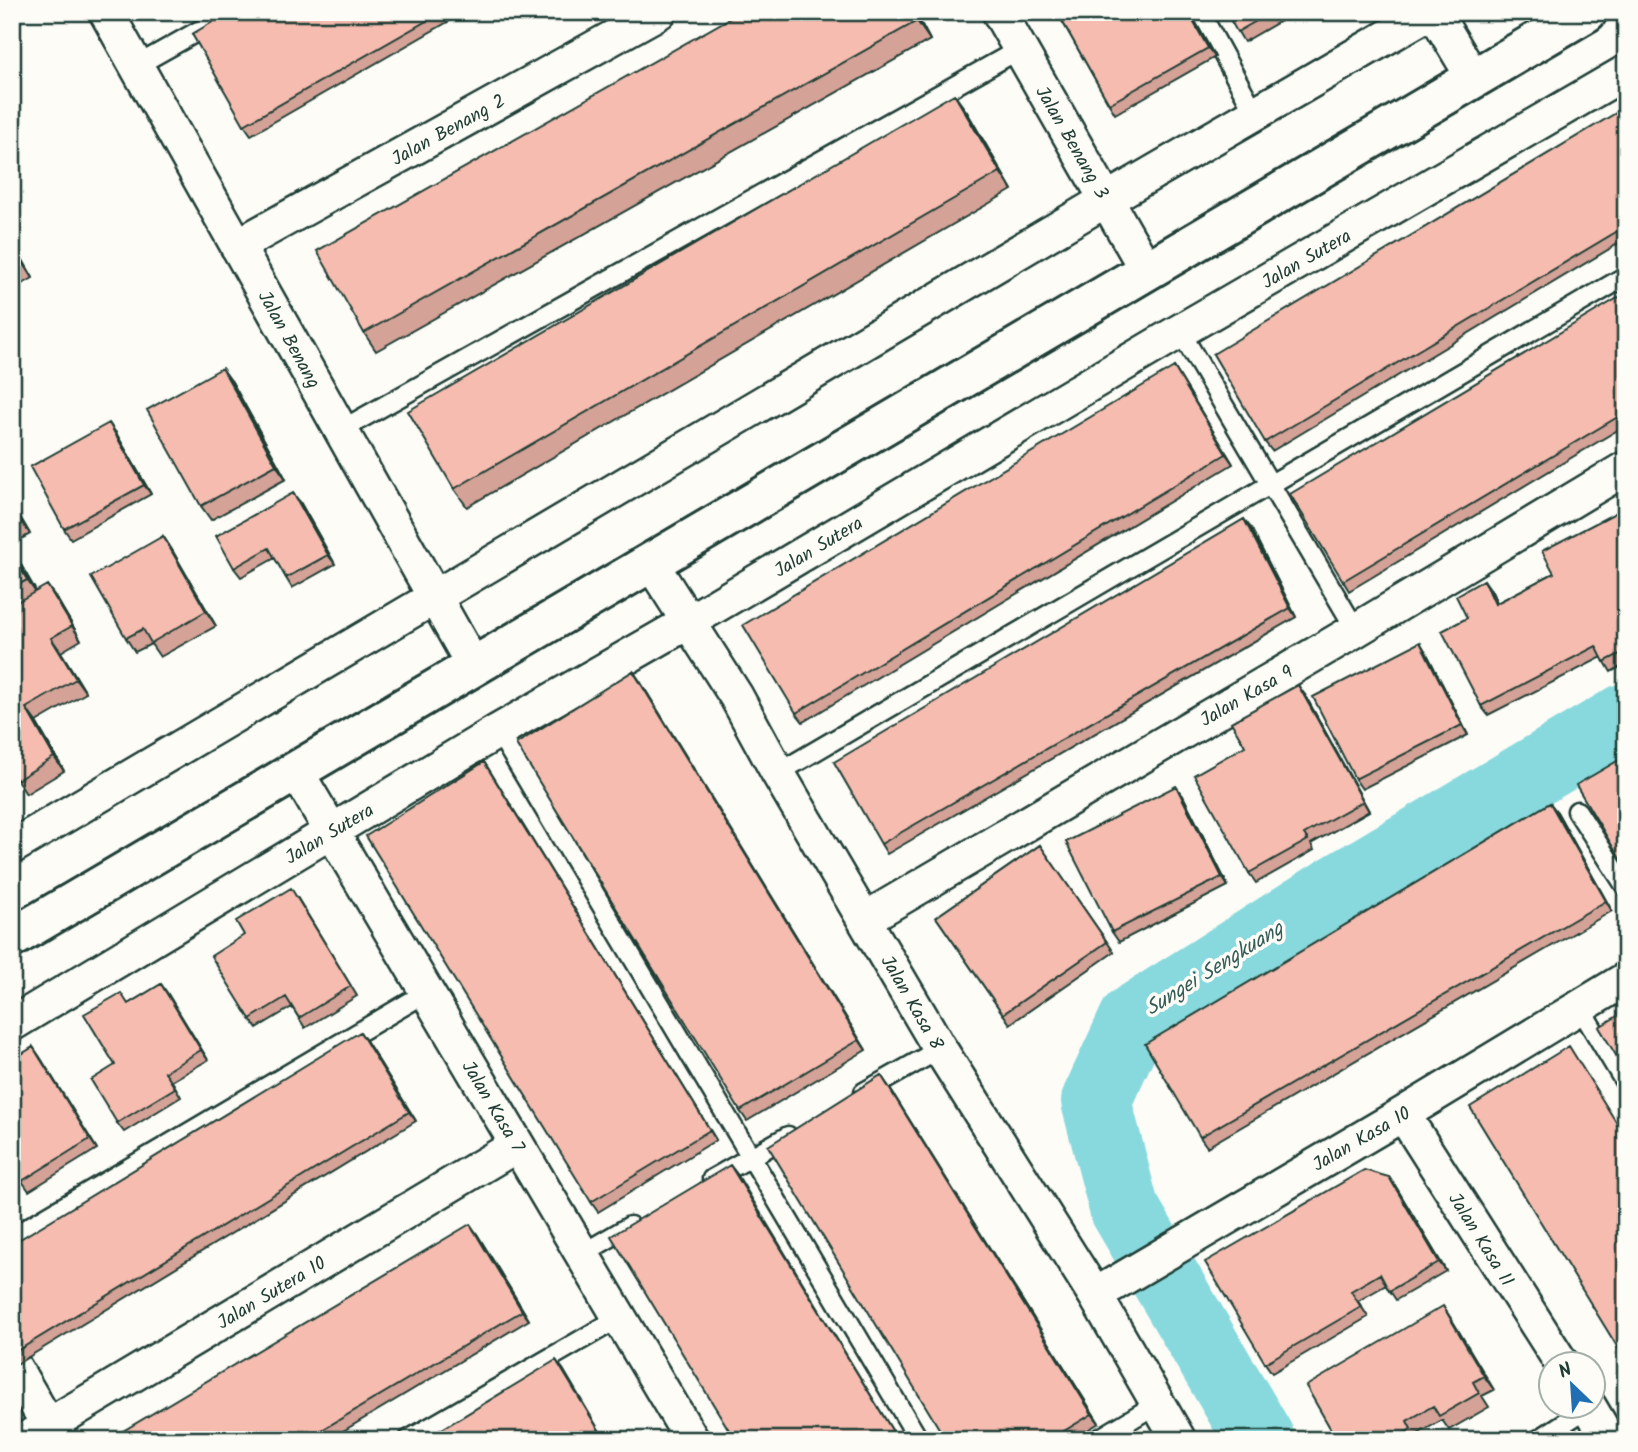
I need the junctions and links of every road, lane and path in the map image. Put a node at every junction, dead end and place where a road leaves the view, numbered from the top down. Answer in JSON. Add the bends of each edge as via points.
{"nodes":[{"id":1,"x":106,"y":12,"type":"edge"},
{"id":2,"x":232,"y":12,"type":"edge"},
{"id":3,"x":659,"y":12,"type":"edge"},
{"id":4,"x":999,"y":12,"type":"edge"},
{"id":5,"x":1200,"y":12,"type":"edge"},
{"id":6,"x":1432,"y":12,"type":"edge"},
{"id":7,"x":1587,"y":12,"type":"edge"},
{"id":8,"x":1020,"y":49,"type":"junction"},
{"id":9,"x":136,"y":66,"type":"junction"},
{"id":10,"x":1626,"y":72,"type":"edge"},
{"id":11,"x":1474,"y":79,"type":"junction"},
{"id":12,"x":1255,"y":113,"type":"junction"},
{"id":13,"x":1106,"y":200,"type":"junction"},
{"id":14,"x":237,"y":246,"type":"junction"},
{"id":15,"x":1147,"y":271,"type":"junction"},
{"id":16,"x":1626,"y":276,"type":"edge"},
{"id":17,"x":1180,"y":331,"type":"junction"},
{"id":18,"x":341,"y":430,"type":"junction"},
{"id":19,"x":1626,"y":468,"type":"edge"},
{"id":20,"x":1271,"y":484,"type":"junction"},
{"id":21,"x":651,"y":563,"type":"junction"},
{"id":22,"x":435,"y":597,"type":"junction"},
{"id":23,"x":690,"y":621,"type":"junction"},
{"id":24,"x":1356,"y":630,"type":"junction"},
{"id":25,"x":474,"y":667,"type":"junction"},
{"id":26,"x":498,"y":731,"type":"junction"},
{"id":27,"x":296,"y":771,"type":"junction"},
{"id":28,"x":778,"y":773,"type":"junction"},
{"id":29,"x":1577,"y":811,"type":"edge"},
{"id":30,"x":331,"y":831,"type":"junction"},
{"id":31,"x":12,"y":847,"type":"edge"},
{"id":32,"x":1626,"y":887,"type":"edge"},
{"id":33,"x":865,"y":919,"type":"junction"},
{"id":34,"x":12,"y":938,"type":"edge"},
{"id":35,"x":1626,"y":979,"type":"edge"},
{"id":36,"x":427,"y":992,"type":"junction"},
{"id":37,"x":1579,"y":1006,"type":"junction"},
{"id":38,"x":12,"y":1024,"type":"edge"},
{"id":39,"x":940,"y":1049,"type":"junction"},
{"id":40,"x":1626,"y":1084,"type":"edge"},
{"id":41,"x":846,"y":1103,"type":"edge"},
{"id":42,"x":1403,"y":1114,"type":"junction"},
{"id":43,"x":798,"y":1130,"type":"edge"},
{"id":44,"x":517,"y":1144,"type":"junction"},
{"id":45,"x":751,"y":1157,"type":"junction"},
{"id":46,"x":703,"y":1185,"type":"edge"},
{"id":47,"x":642,"y":1219,"type":"edge"},
{"id":48,"x":12,"y":1237,"type":"edge"},
{"id":49,"x":582,"y":1254,"type":"junction"},
{"id":50,"x":1094,"y":1295,"type":"junction"},
{"id":51,"x":619,"y":1318,"type":"junction"},
{"id":52,"x":1553,"y":1350,"type":"edge"},
{"id":53,"x":12,"y":1363,"type":"edge"},
{"id":54,"x":1158,"y":1404,"type":"junction"},
{"id":55,"x":1569,"y":1420,"type":"edge"},
{"id":56,"x":1597,"y":1420,"type":"edge"},
{"id":57,"x":44,"y":1435,"type":"edge"},
{"id":58,"x":408,"y":1440,"type":"edge"},
{"id":59,"x":692,"y":1440,"type":"edge"},
{"id":60,"x":919,"y":1440,"type":"edge"},
{"id":61,"x":1097,"y":1440,"type":"edge"},
{"id":62,"x":1179,"y":1440,"type":"edge"},
{"id":63,"x":1538,"y":1440,"type":"edge"},
{"id":64,"x":1609,"y":1440,"type":"edge"}],
"edges":[{"from":1,"to":9,"type":"street","name":"Jalan Benang"},
{"from":2,"to":9,"type":"lane"},
{"from":3,"to":14,"type":"street","name":"Jalan Benang 2"},
{"from":4,"to":8,"type":"street","name":"Jalan Benang 3"},
{"from":5,"to":12,"type":"lane"},
{"from":6,"to":11,"type":"street"},
{"from":6,"to":12,"type":"street"},
{"from":7,"to":11,"type":"street"},
{"from":8,"to":13,"type":"street","name":"Jalan Benang 3"},
{"from":8,"to":18,"type":"lane"},
{"from":9,"to":14,"type":"street","name":"Jalan Benang"},
{"from":10,"to":17,"type":"street","name":"Jalan Sutera"},
{"from":11,"to":15,"type":"street"},
{"from":12,"to":13,"type":"street"},
{"from":13,"to":15,"type":"street","name":"Jalan Benang 3"},
{"from":13,"to":22,"type":"street"},
{"from":14,"to":18,"type":"street","name":"Jalan Benang"},
{"from":15,"to":21,"type":"street"},
{"from":16,"to":20,"type":"lane"},
{"from":17,"to":20,"type":"lane"},
{"from":17,"to":23,"type":"street","name":"Jalan Sutera"},
{"from":18,"to":22,"type":"street","name":"Jalan Benang"},
{"from":19,"to":24,"type":"street","name":"Jalan Kasa 9"},
{"from":20,"to":24,"type":"lane"},
{"from":20,"to":28,"type":"lane"},
{"from":21,"to":23,"type":"street","name":"Jalan Kasa 8"},
{"from":21,"to":25,"type":"street"},
{"from":22,"to":25,"type":"street","name":"Jalan Benang"},
{"from":22,"to":31,"type":"street"},
{"from":23,"to":26,"type":"street","name":"Jalan Sutera"},
{"from":23,"to":28,"type":"street","name":"Jalan Kasa 8"},
{"from":24,"to":33,"type":"street","name":"Jalan Kasa 9"},
{"from":25,"to":27,"type":"street"},
{"from":26,"to":30,"type":"street","name":"Jalan Sutera"},
{"from":26,"to":45,"type":"lane"},
{"from":27,"to":30,"type":"street","name":"Jalan Kasa 7"},
{"from":27,"to":34,"type":"street"},
{"from":28,"to":33,"type":"street","name":"Jalan Kasa 8"},
{"from":29,"to":32,"type":"lane"},
{"from":30,"to":36,"type":"street","name":"Jalan Kasa 7"},
{"from":30,"to":38,"type":"street","name":"Jalan Sutera"},
{"from":33,"to":39,"type":"street","name":"Jalan Kasa 8"},
{"from":35,"to":37,"type":"street","name":"Jalan Kasa 10"},
{"from":36,"to":44,"type":"street","name":"Jalan Kasa 7"},
{"from":36,"to":48,"type":"lane"},
{"from":37,"to":40,"type":"lane"},
{"from":37,"to":42,"type":"street","name":"Jalan Kasa 10"},
{"from":39,"to":41,"type":"lane"},
{"from":39,"to":50,"type":"street","name":"Jalan Kasa 8"},
{"from":42,"to":50,"type":"street","name":"Jalan Kasa 10"},
{"from":42,"to":52,"type":"street","name":"Jalan Kasa 11"},
{"from":43,"to":45,"type":"lane"},
{"from":44,"to":49,"type":"street","name":"Jalan Kasa 7"},
{"from":44,"to":57,"type":"street","name":"Jalan Sutera 10"},
{"from":45,"to":46,"type":"lane"},
{"from":45,"to":60,"type":"lane"},
{"from":47,"to":49,"type":"lane"},
{"from":49,"to":51,"type":"street","name":"Jalan Kasa 7"},
{"from":50,"to":54,"type":"street","name":"Jalan Kasa 8"},
{"from":51,"to":58,"type":"lane"},
{"from":51,"to":59,"type":"street","name":"Jalan Kasa 7"},
{"from":53,"to":57,"type":"street"},
{"from":54,"to":61,"type":"lane"},
{"from":54,"to":62,"type":"street","name":"Jalan Kasa 8"},
{"from":55,"to":63,"type":"lane"},
{"from":56,"to":64,"type":"street"}]}
